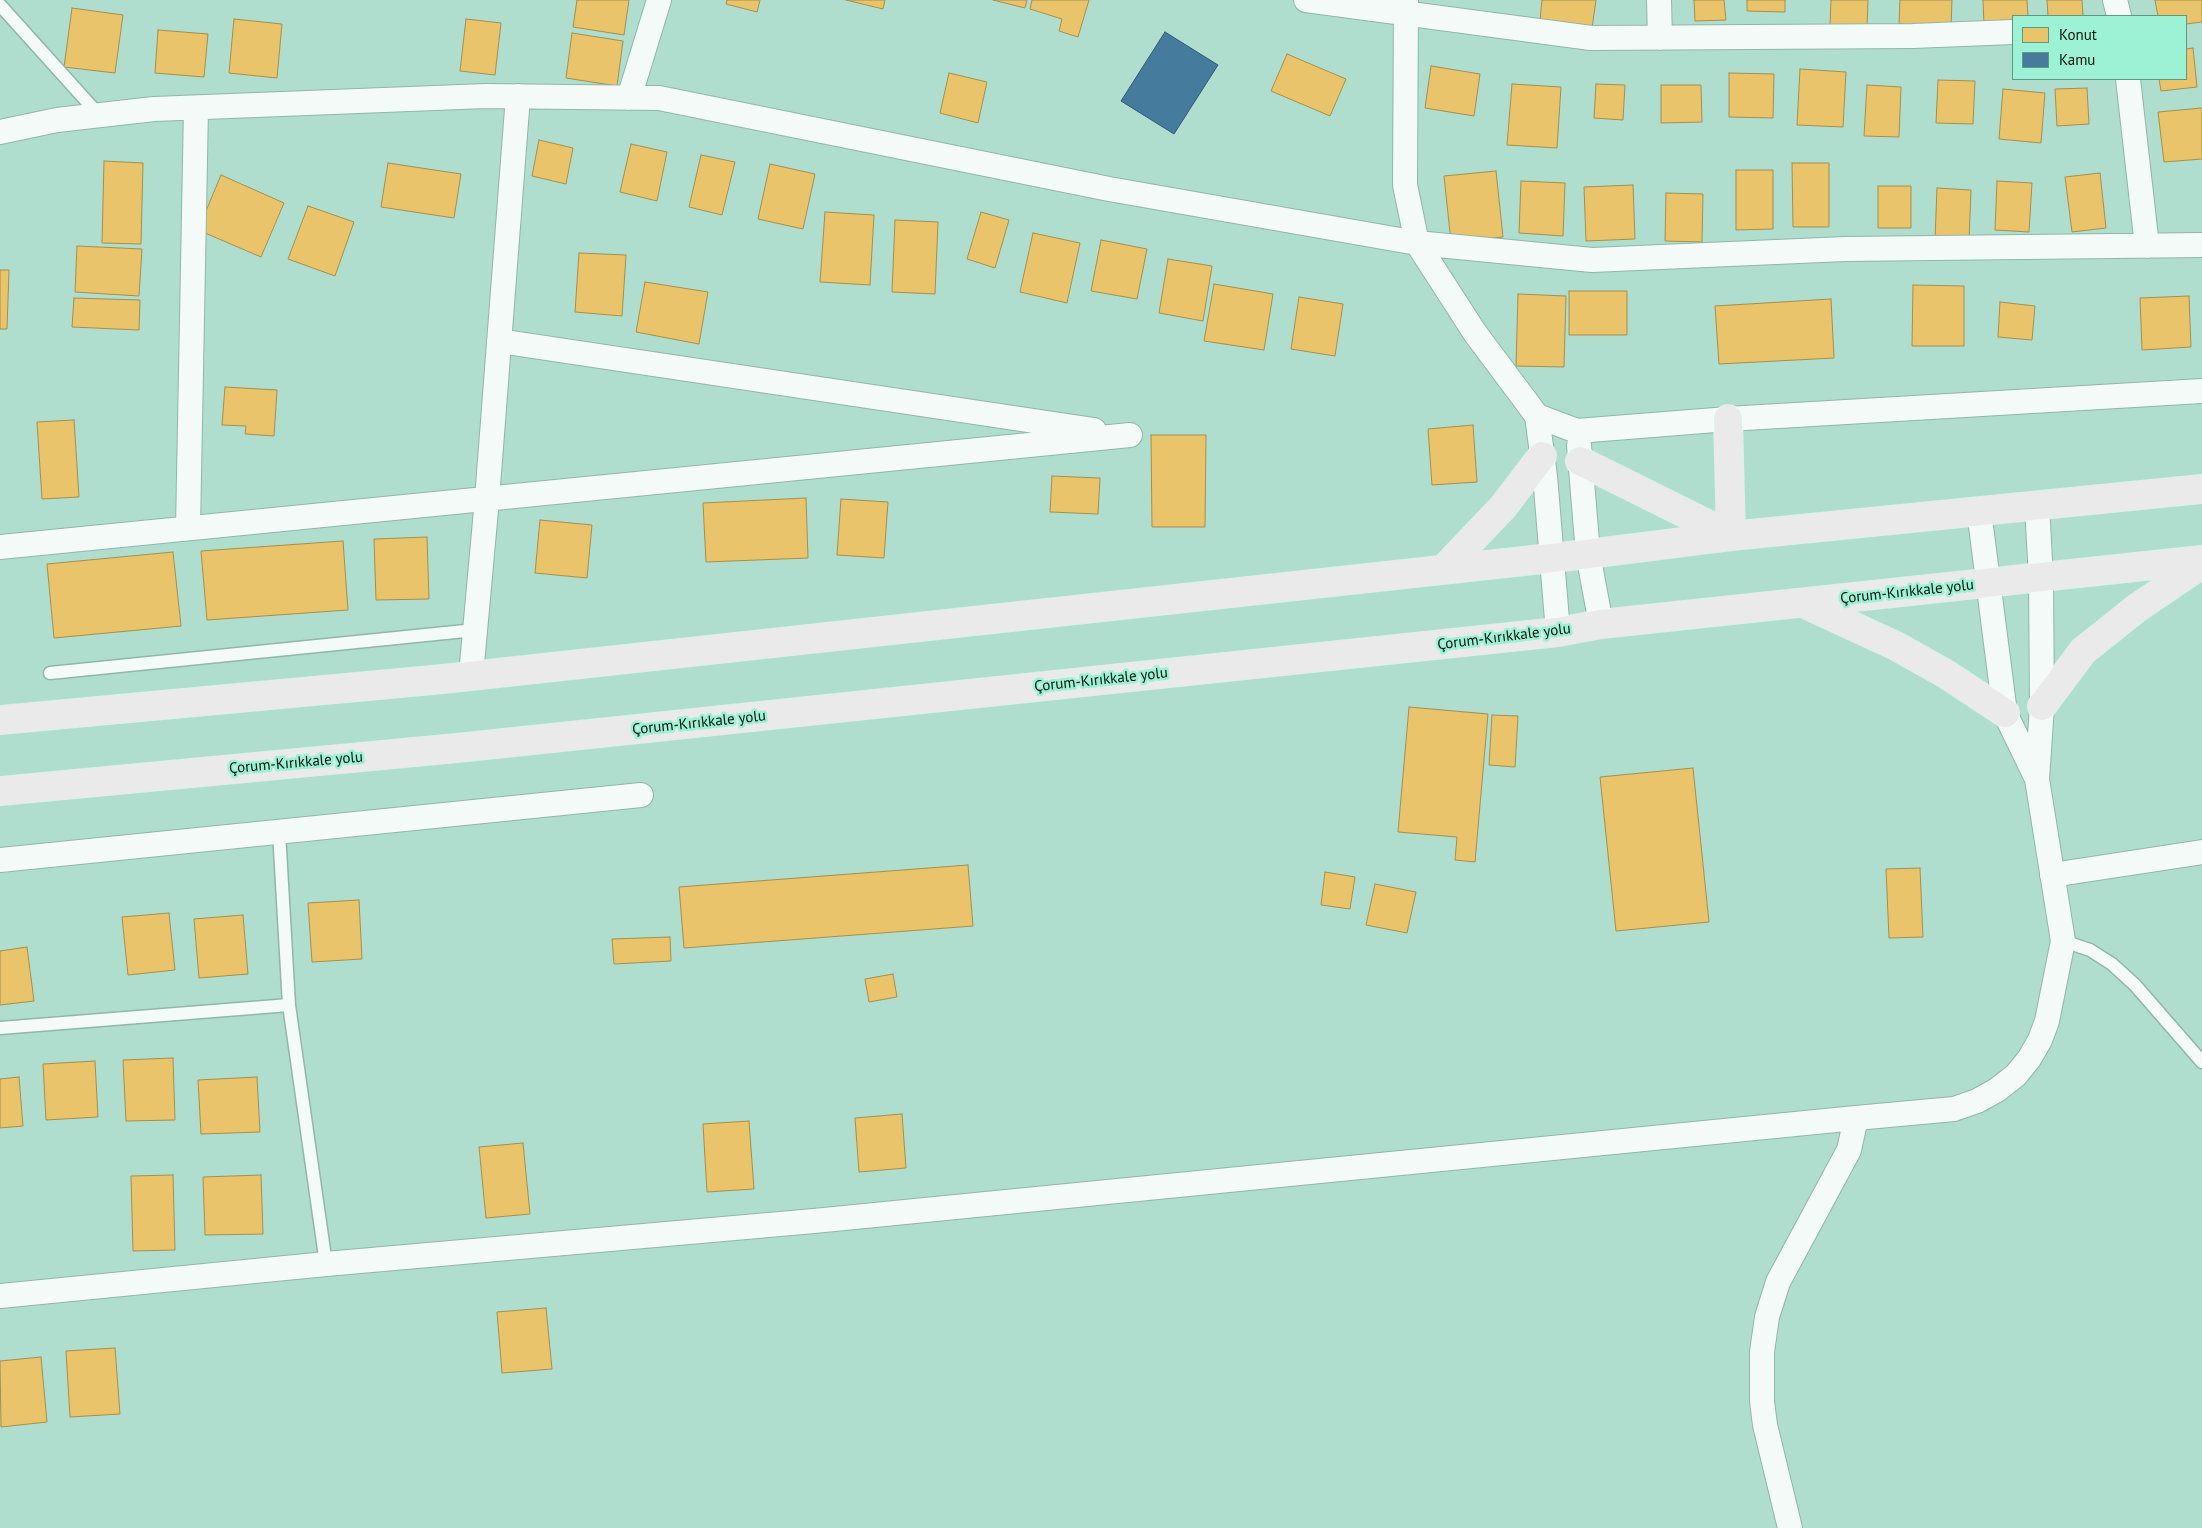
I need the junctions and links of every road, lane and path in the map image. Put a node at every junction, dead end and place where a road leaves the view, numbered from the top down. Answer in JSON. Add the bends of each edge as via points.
{"nodes":[{"id":1,"x":659,"y":0,"type":"edge"},
{"id":2,"x":1306,"y":0,"type":"edge"},
{"id":3,"x":1659,"y":0,"type":"edge"},
{"id":4,"x":2115,"y":0,"type":"edge"},
{"id":5,"x":0,"y":5,"type":"edge"},
{"id":6,"x":1406,"y":6,"type":"edge"},
{"id":7,"x":2119,"y":15,"type":"edge"},
{"id":8,"x":2012,"y":32,"type":"edge"},
{"id":9,"x":1660,"y":38,"type":"junction"},
{"id":10,"x":2128,"y":80,"type":"edge"},
{"id":11,"x":518,"y":96,"type":"junction"},
{"id":12,"x":629,"y":98,"type":"junction"},
{"id":13,"x":196,"y":108,"type":"junction"},
{"id":14,"x":100,"y":116,"type":"junction"},
{"id":15,"x":0,"y":132,"type":"edge"},
{"id":16,"x":1417,"y":243,"type":"junction"},
{"id":17,"x":2202,"y":245,"type":"edge"},
{"id":18,"x":2147,"y":246,"type":"junction"},
{"id":19,"x":500,"y":341,"type":"junction"},
{"id":20,"x":2202,"y":391,"type":"edge"},
{"id":21,"x":1537,"y":416,"type":"junction"},
{"id":22,"x":1728,"y":419,"type":"junction"},
{"id":23,"x":1577,"y":431,"type":"junction"},
{"id":24,"x":1542,"y":456,"type":"junction"},
{"id":25,"x":1580,"y":461,"type":"junction"},
{"id":26,"x":2202,"y":489,"type":"edge"},
{"id":27,"x":487,"y":499,"type":"junction"},
{"id":28,"x":2037,"y":504,"type":"junction"},
{"id":29,"x":1979,"y":511,"type":"junction"},
{"id":30,"x":188,"y":528,"type":"junction"},
{"id":31,"x":1731,"y":536,"type":"junction"},
{"id":32,"x":0,"y":548,"type":"edge"},
{"id":33,"x":1588,"y":554,"type":"junction"},
{"id":34,"x":1551,"y":558,"type":"junction"},
{"id":35,"x":2202,"y":562,"type":"edge"},
{"id":36,"x":1443,"y":570,"type":"junction"},
{"id":37,"x":2041,"y":578,"type":"junction"},
{"id":38,"x":1988,"y":583,"type":"junction"},
{"id":39,"x":1802,"y":603,"type":"junction"},
{"id":40,"x":1601,"y":624,"type":"junction"},
{"id":41,"x":475,"y":630,"type":"junction"},
{"id":42,"x":1558,"y":632,"type":"junction"},
{"id":43,"x":50,"y":673,"type":"dead end"},
{"id":44,"x":471,"y":675,"type":"junction"},
{"id":45,"x":2042,"y":706,"type":"junction"},
{"id":46,"x":2005,"y":713,"type":"junction"},
{"id":47,"x":0,"y":720,"type":"edge"},
{"id":48,"x":2036,"y":778,"type":"junction"},
{"id":49,"x":0,"y":791,"type":"edge"},
{"id":50,"x":641,"y":794,"type":"dead end"},
{"id":51,"x":279,"y":832,"type":"junction"},
{"id":52,"x":2202,"y":852,"type":"edge"},
{"id":53,"x":0,"y":860,"type":"edge"},
{"id":54,"x":2052,"y":875,"type":"junction"},
{"id":55,"x":2064,"y":941,"type":"junction"},
{"id":56,"x":289,"y":1006,"type":"junction"},
{"id":57,"x":0,"y":1028,"type":"edge"},
{"id":58,"x":2202,"y":1062,"type":"edge"},
{"id":59,"x":1856,"y":1118,"type":"junction"},
{"id":60,"x":326,"y":1264,"type":"junction"},
{"id":61,"x":0,"y":1296,"type":"edge"},
{"id":62,"x":1790,"y":1528,"type":"edge"}],
"edges":[{"from":1,"to":12,"type":"street"},
{"from":2,"to":6,"type":"street"},
{"from":3,"to":9,"type":"street"},
{"from":4,"to":7,"type":"street"},
{"from":5,"to":14,"type":"lane"},
{"from":6,"to":9,"type":"street","via":[[1591,38]]},
{"from":6,"to":16,"type":"street","via":[[1405,185]]},
{"from":8,"to":9,"type":"street"},
{"from":10,"to":18,"type":"street"},
{"from":11,"to":12,"type":"street"},
{"from":11,"to":13,"type":"street"},
{"from":11,"to":19,"type":"street"},
{"from":12,"to":16,"type":"street","via":[[659,98],[1109,189]]},
{"from":13,"to":14,"type":"street"},
{"from":13,"to":30,"type":"street"},
{"from":14,"to":15,"type":"street","via":[[57,120]]},
{"from":16,"to":18,"type":"street","via":[[1592,260],[1845,249]]},
{"from":16,"to":21,"type":"street","via":[[1475,333]]},
{"from":17,"to":18,"type":"street"},
{"from":19,"to":27,"type":"street"},
{"from":19,"to":27,"type":"street","via":[[1130,435]]},
{"from":20,"to":22,"type":"street"},
{"from":21,"to":23,"type":"street"},
{"from":21,"to":24,"type":"street"},
{"from":22,"to":23,"type":"street"},
{"from":22,"to":31,"type":"highway"},
{"from":23,"to":25,"type":"street"},
{"from":24,"to":34,"type":"street"},
{"from":24,"to":36,"type":"highway","via":[[1503,507]]},
{"from":25,"to":31,"type":"highway"},
{"from":25,"to":33,"type":"street"},
{"from":26,"to":28,"type":"highway"},
{"from":27,"to":30,"type":"street"},
{"from":27,"to":41,"type":"street"},
{"from":28,"to":29,"type":"highway"},
{"from":28,"to":37,"type":"street"},
{"from":29,"to":31,"type":"highway"},
{"from":29,"to":38,"type":"street"},
{"from":30,"to":32,"type":"street"},
{"from":31,"to":33,"type":"highway"},
{"from":33,"to":34,"type":"highway"},
{"from":33,"to":40,"type":"street"},
{"from":34,"to":36,"type":"highway"},
{"from":34,"to":42,"type":"street"},
{"from":35,"to":37,"type":"highway","name":"Çorum-Kırıkkale yolu"},
{"from":35,"to":45,"type":"highway","via":[[2083,651]]},
{"from":36,"to":44,"type":"highway"},
{"from":37,"to":38,"type":"highway","name":"Çorum-Kırıkkale yolu"},
{"from":37,"to":45,"type":"street"},
{"from":38,"to":39,"type":"highway","name":"Çorum-Kırıkkale yolu"},
{"from":38,"to":46,"type":"street"},
{"from":39,"to":40,"type":"highway","name":"Çorum-Kırıkkale yolu"},
{"from":39,"to":46,"type":"highway","via":[[1896,646]]},
{"from":40,"to":42,"type":"highway","name":"Çorum-Kırıkkale yolu"},
{"from":41,"to":43,"type":"lane"},
{"from":41,"to":44,"type":"street"},
{"from":42,"to":49,"type":"highway","name":"Çorum-Kırıkkale yolu","via":[[456,748]]},
{"from":44,"to":47,"type":"highway"},
{"from":45,"to":48,"type":"street"},
{"from":46,"to":48,"type":"street"},
{"from":48,"to":54,"type":"street"},
{"from":50,"to":51,"type":"street"},
{"from":51,"to":53,"type":"street"},
{"from":51,"to":56,"type":"lane"},
{"from":52,"to":54,"type":"street"},
{"from":54,"to":55,"type":"street"},
{"from":55,"to":58,"type":"lane","via":[[2090,950],[2112,964],[2135,985]]},
{"from":55,"to":59,"type":"street","via":[[2047,1021],[2036,1047],[2016,1075],[1998,1090],[1954,1109]]},
{"from":56,"to":57,"type":"lane"},
{"from":56,"to":60,"type":"lane"},
{"from":59,"to":60,"type":"street","via":[[814,1221]]},
{"from":59,"to":62,"type":"street","via":[[1849,1150],[1778,1282],[1763,1343],[1764,1417]]},
{"from":60,"to":61,"type":"street"}]}
